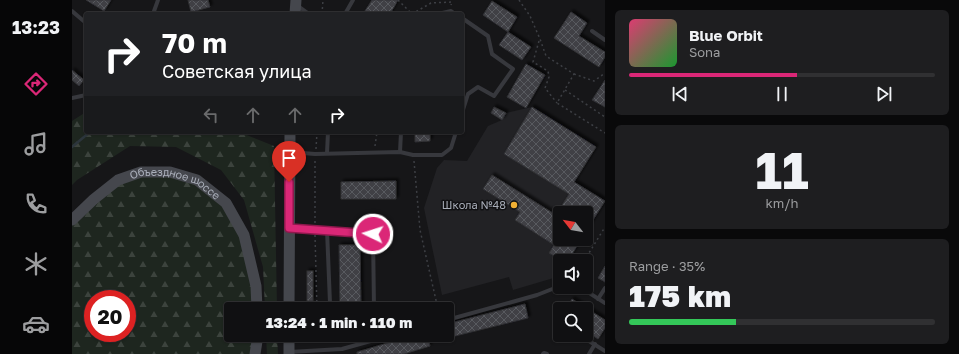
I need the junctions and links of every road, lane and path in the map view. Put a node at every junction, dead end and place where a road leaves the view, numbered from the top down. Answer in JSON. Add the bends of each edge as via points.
{"nodes":[{"id":1,"x":158,"y":0,"type":"edge"},
{"id":2,"x":323,"y":0,"type":"edge"},
{"id":3,"x":353,"y":0,"type":"edge"},
{"id":4,"x":398,"y":0,"type":"edge"},
{"id":5,"x":519,"y":0,"type":"edge"},
{"id":6,"x":452,"y":1,"type":"edge"},
{"id":7,"x":296,"y":6,"type":"edge"},
{"id":8,"x":451,"y":11,"type":"joint"},
{"id":9,"x":72,"y":12,"type":"edge"},
{"id":10,"x":154,"y":12,"type":"edge"},
{"id":11,"x":306,"y":12,"type":"edge"},
{"id":12,"x":322,"y":12,"type":"edge"},
{"id":13,"x":345,"y":12,"type":"edge"},
{"id":14,"x":410,"y":12,"type":"edge"},
{"id":15,"x":415,"y":12,"type":"edge"},
{"id":16,"x":447,"y":12,"type":"edge"},
{"id":17,"x":464,"y":19,"type":"edge"},
{"id":18,"x":84,"y":21,"type":"edge"},
{"id":19,"x":592,"y":31,"type":"dead end"},
{"id":20,"x":540,"y":39,"type":"junction"},
{"id":21,"x":605,"y":40,"type":"edge"},
{"id":22,"x":605,"y":73,"type":"edge"},
{"id":23,"x":574,"y":74,"type":"junction"},
{"id":24,"x":565,"y":90,"type":"junction"},
{"id":25,"x":84,"y":95,"type":"edge"},
{"id":26,"x":72,"y":98,"type":"edge"},
{"id":27,"x":557,"y":103,"type":"junction"},
{"id":28,"x":464,"y":107,"type":"edge"},
{"id":29,"x":605,"y":117,"type":"edge"},
{"id":30,"x":605,"y":133,"type":"edge"},
{"id":31,"x":292,"y":134,"type":"edge"},
{"id":32,"x":316,"y":134,"type":"edge"},
{"id":33,"x":328,"y":134,"type":"edge"},
{"id":34,"x":377,"y":134,"type":"edge"},
{"id":35,"x":400,"y":134,"type":"edge"},
{"id":36,"x":455,"y":134,"type":"edge"},
{"id":37,"x":290,"y":152,"type":"junction"},
{"id":38,"x":400,"y":152,"type":"junction"},
{"id":39,"x":327,"y":153,"type":"junction"},
{"id":40,"x":315,"y":154,"type":"junction"},
{"id":41,"x":374,"y":154,"type":"junction"},
{"id":42,"x":413,"y":155,"type":"junction"},
{"id":43,"x":72,"y":220,"type":"edge"},
{"id":44,"x":605,"y":227,"type":"edge"},
{"id":45,"x":289,"y":228,"type":"junction"},
{"id":46,"x":315,"y":229,"type":"junction"},
{"id":47,"x":327,"y":230,"type":"junction"},
{"id":48,"x":588,"y":254,"type":"edge"},
{"id":49,"x":605,"y":288,"type":"edge"},
{"id":50,"x":553,"y":289,"type":"edge"},
{"id":51,"x":590,"y":294,"type":"edge"},
{"id":52,"x":598,"y":299,"type":"junction"},
{"id":53,"x":257,"y":302,"type":"edge"},
{"id":54,"x":289,"y":302,"type":"edge"},
{"id":55,"x":316,"y":302,"type":"edge"},
{"id":56,"x":330,"y":302,"type":"edge"},
{"id":57,"x":374,"y":302,"type":"edge"},
{"id":58,"x":436,"y":302,"type":"edge"},
{"id":59,"x":605,"y":303,"type":"edge"},
{"id":60,"x":454,"y":318,"type":"edge"},
{"id":61,"x":257,"y":342,"type":"edge"},
{"id":62,"x":289,"y":342,"type":"edge"},
{"id":63,"x":364,"y":342,"type":"edge"},
{"id":64,"x":591,"y":342,"type":"edge"},
{"id":65,"x":595,"y":344,"type":"junction"},
{"id":66,"x":605,"y":351,"type":"edge"},
{"id":67,"x":342,"y":352,"type":"edge"},
{"id":68,"x":289,"y":353,"type":"edge"},
{"id":69,"x":255,"y":354,"type":"edge"},
{"id":70,"x":543,"y":354,"type":"edge"},
{"id":71,"x":546,"y":354,"type":"edge"},
{"id":72,"x":589,"y":354,"type":"edge"}],
"edges":[{"from":1,"to":10,"type":"lane"},
{"from":2,"to":12,"type":"path"},
{"from":3,"to":13,"type":"lane"},
{"from":4,"to":14,"type":"path"},
{"from":5,"to":20,"type":"path","via":[[530,16]]},
{"from":6,"to":8,"type":"path"},
{"from":6,"to":15,"type":"path","via":[[431,3]]},
{"from":7,"to":11,"type":"lane"},
{"from":8,"to":16,"type":"lane"},
{"from":9,"to":18,"type":"lane"},
{"from":17,"to":28,"type":"lane","via":[[488,36],[492,54],[513,69],[494,96],[478,87],[468,94]]},
{"from":19,"to":21,"type":"lane"},
{"from":20,"to":23,"type":"path","via":[[546,56]]},
{"from":20,"to":27,"type":"path","via":[[533,62],[548,71],[549,77],[545,88]]},
{"from":22,"to":23,"type":"path","via":[[594,81]]},
{"from":23,"to":24,"type":"path"},
{"from":24,"to":27,"type":"path"},
{"from":24,"to":29,"type":"path"},
{"from":25,"to":26,"type":"lane"},
{"from":27,"to":30,"type":"path"},
{"from":31,"to":37,"type":"street"},
{"from":32,"to":40,"type":"path"},
{"from":33,"to":39,"type":"lane"},
{"from":34,"to":41,"type":"path"},
{"from":35,"to":38,"type":"lane"},
{"from":36,"to":42,"type":"lane","via":[[451,148],[442,155]]},
{"from":37,"to":40,"type":"lane"},
{"from":37,"to":45,"type":"street"},
{"from":38,"to":41,"type":"lane"},
{"from":38,"to":42,"type":"lane"},
{"from":39,"to":40,"type":"lane"},
{"from":39,"to":41,"type":"lane"},
{"from":40,"to":46,"type":"path"},
{"from":42,"to":58,"type":"path","via":[[420,230]]},
{"from":43,"to":53,"type":"street","name":"Объездное шоссе","via":[[118,180],[141,172],[170,172],[197,180],[226,203],[244,235],[256,286]]},
{"from":44,"to":48,"type":"path"},
{"from":45,"to":46,"type":"lane"},
{"from":45,"to":54,"type":"street"},
{"from":46,"to":47,"type":"lane"},
{"from":46,"to":55,"type":"path"},
{"from":47,"to":56,"type":"lane"},
{"from":47,"to":57,"type":"lane","via":[[373,234]]},
{"from":49,"to":52,"type":"lane"},
{"from":50,"to":60,"type":"lane"},
{"from":51,"to":52,"type":"lane"},
{"from":52,"to":59,"type":"lane"},
{"from":61,"to":69,"type":"street"},
{"from":62,"to":68,"type":"street"},
{"from":63,"to":67,"type":"lane"},
{"from":64,"to":65,"type":"lane"},
{"from":65,"to":66,"type":"lane"},
{"from":65,"to":72,"type":"lane"},
{"from":67,"to":68,"type":"lane"},
{"from":70,"to":71,"type":"lane"}]}
